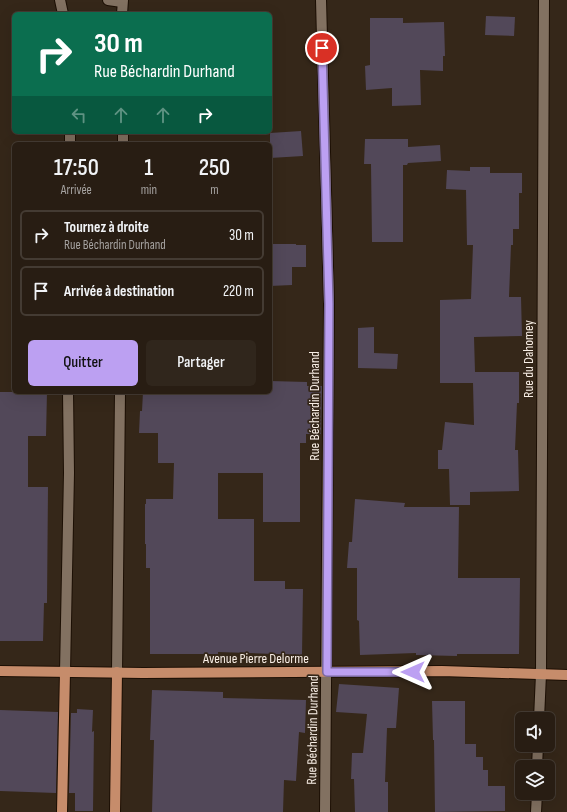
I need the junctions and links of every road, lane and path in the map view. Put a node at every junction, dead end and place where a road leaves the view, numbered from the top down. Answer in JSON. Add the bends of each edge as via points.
{"nodes":[{"id":1,"x":60,"y":0,"type":"edge"},
{"id":2,"x":108,"y":0,"type":"edge"},
{"id":3,"x":321,"y":0,"type":"edge"},
{"id":4,"x":544,"y":0,"type":"edge"},
{"id":5,"x":122,"y":1,"type":"edge"},
{"id":6,"x":63,"y":12,"type":"edge"},
{"id":7,"x":122,"y":12,"type":"edge"},
{"id":8,"x":68,"y":394,"type":"edge"},
{"id":9,"x":120,"y":394,"type":"edge"},
{"id":10,"x":0,"y":672,"type":"edge"},
{"id":11,"x":65,"y":672,"type":"junction"},
{"id":12,"x":117,"y":672,"type":"junction"},
{"id":13,"x":327,"y":672,"type":"junction"},
{"id":14,"x":541,"y":674,"type":"junction"},
{"id":15,"x":567,"y":675,"type":"edge"},
{"id":16,"x":539,"y":712,"type":"edge"},
{"id":17,"x":537,"y":800,"type":"edge"},
{"id":18,"x":62,"y":812,"type":"edge"},
{"id":19,"x":115,"y":812,"type":"edge"},
{"id":20,"x":325,"y":812,"type":"edge"},
{"id":21,"x":536,"y":812,"type":"edge"}],
"edges":[{"from":1,"to":6,"type":"street"},
{"from":2,"to":5,"type":"street"},
{"from":3,"to":13,"type":"street","name":"Rue Béchardin Durhand","via":[[329,304]]},
{"from":4,"to":14,"type":"street","name":"Rue du Dahomey"},
{"from":5,"to":7,"type":"street"},
{"from":8,"to":11,"type":"street"},
{"from":9,"to":12,"type":"street"},
{"from":10,"to":11,"type":"main road","name":"Avenue Pierre Delorme"},
{"from":11,"to":12,"type":"main road","name":"Avenue Pierre Delorme"},
{"from":11,"to":18,"type":"main road"},
{"from":12,"to":13,"type":"main road","name":"Avenue Pierre Delorme"},
{"from":12,"to":19,"type":"main road"},
{"from":13,"to":14,"type":"main road","name":"Avenue Pierre Delorme"},
{"from":13,"to":20,"type":"street","name":"Rue Béchardin Durhand"},
{"from":14,"to":15,"type":"main road","name":"Avenue Pierre Delorme"},
{"from":14,"to":16,"type":"street","name":"Rue du Dahomey"},
{"from":17,"to":21,"type":"street"}]}
